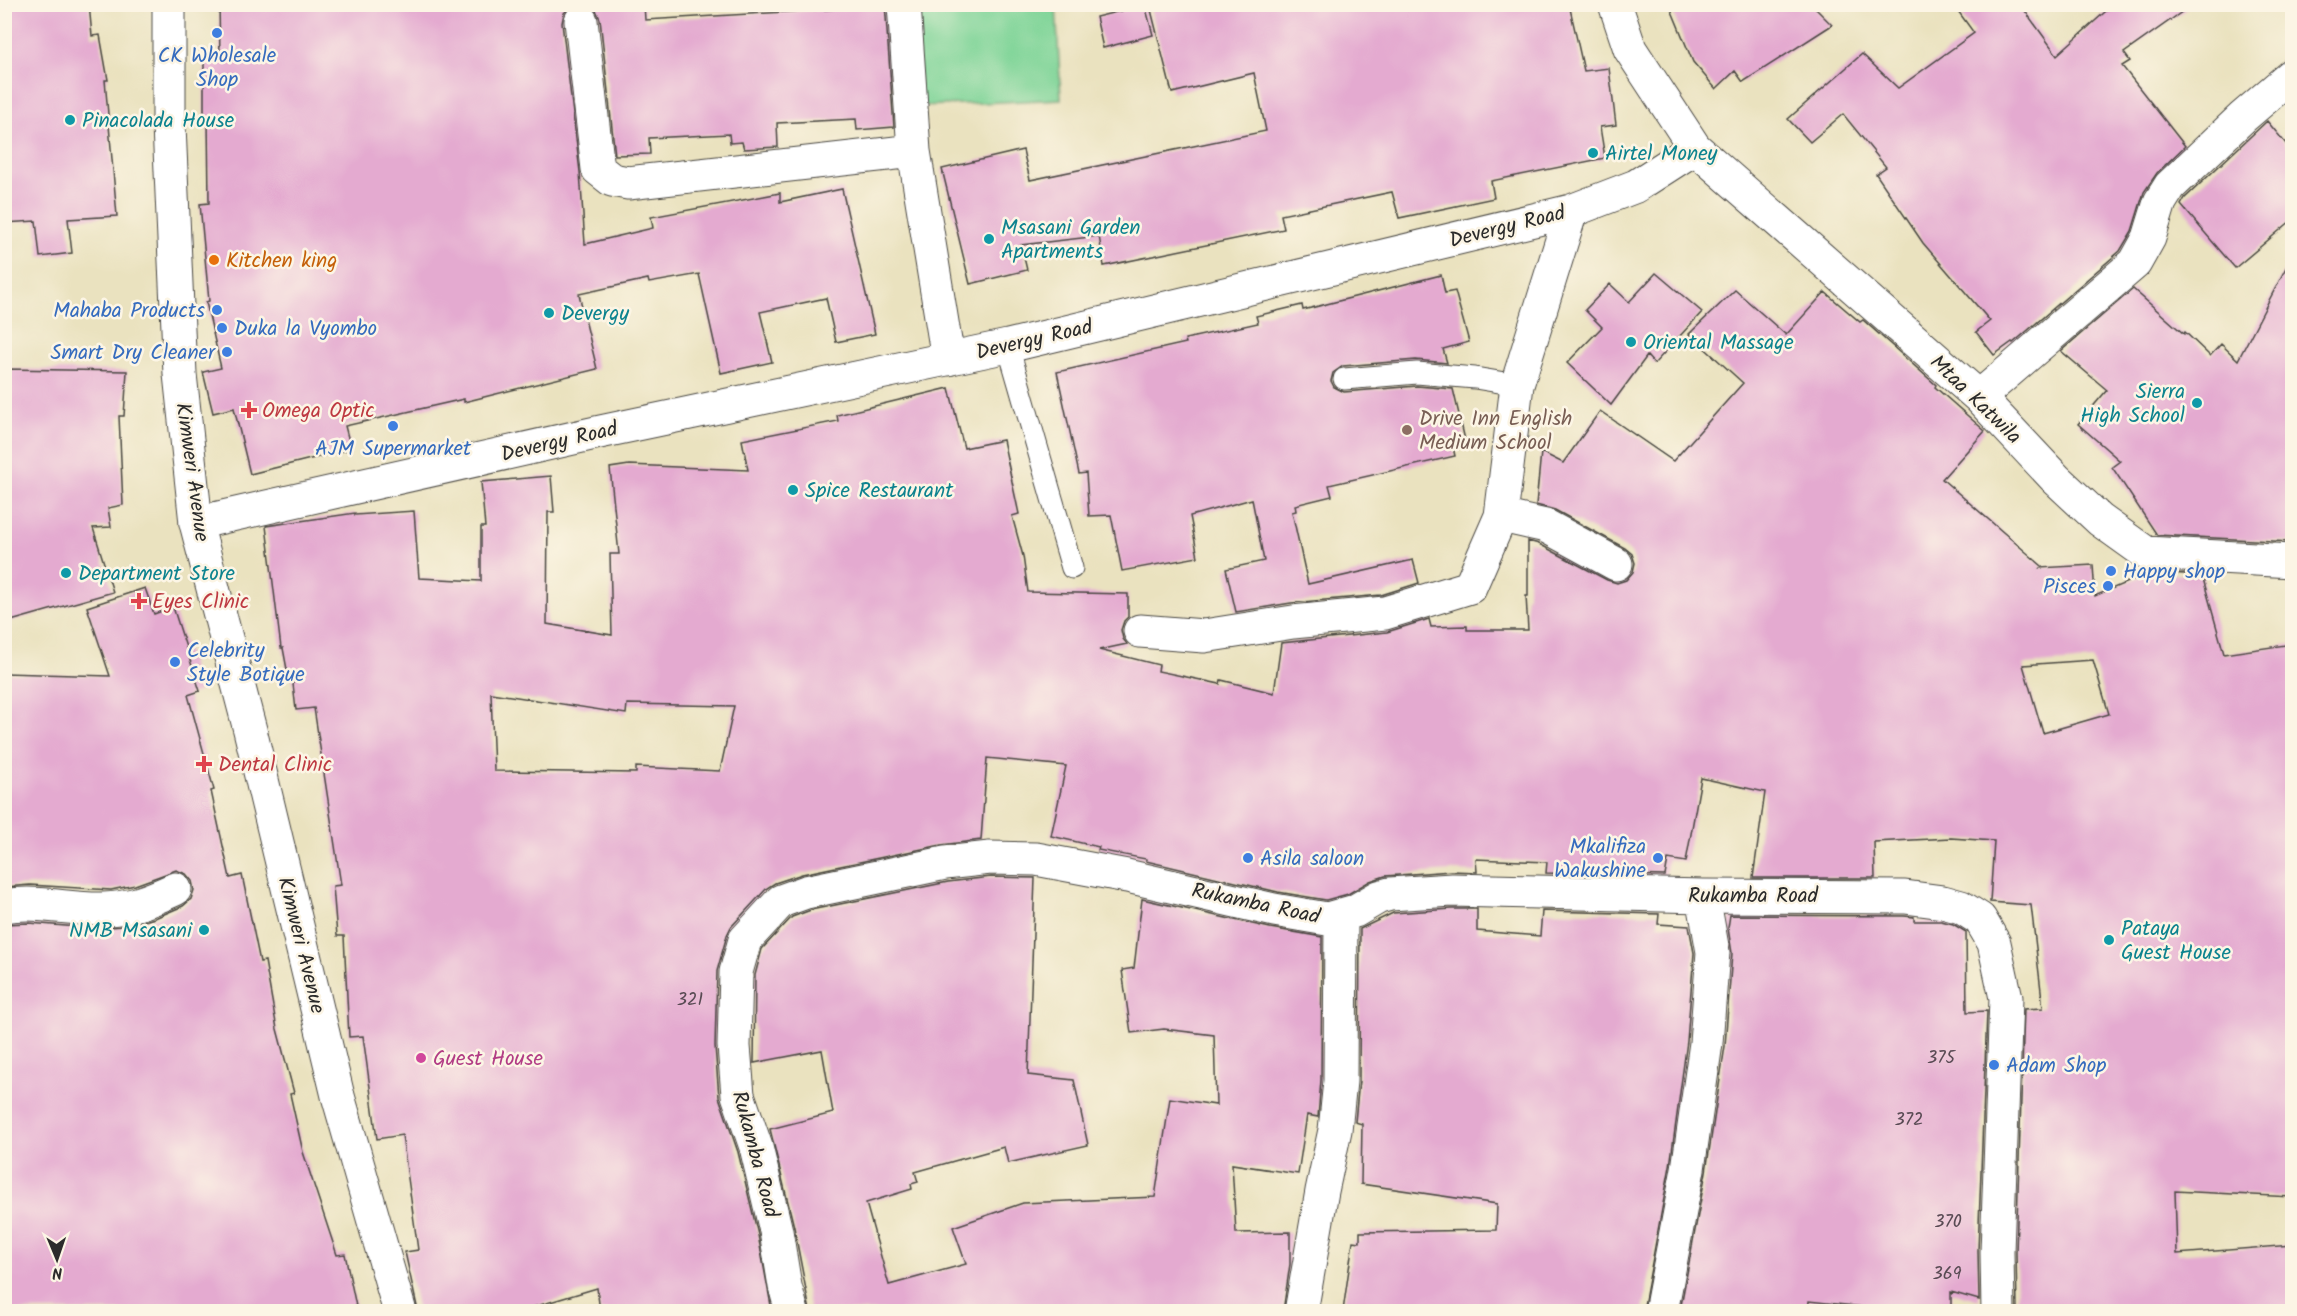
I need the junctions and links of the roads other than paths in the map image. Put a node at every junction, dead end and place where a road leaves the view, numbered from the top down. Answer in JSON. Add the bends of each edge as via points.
{"nodes":[{"id":1,"x":169,"y":4,"type":"edge"},
{"id":2,"x":904,"y":4,"type":"edge"},
{"id":3,"x":1615,"y":4,"type":"edge"},
{"id":4,"x":581,"y":21,"type":"dead end"},
{"id":5,"x":2292,"y":75,"type":"edge"},
{"id":6,"x":1695,"y":148,"type":"junction"},
{"id":7,"x":914,"y":151,"type":"junction"},
{"id":8,"x":1571,"y":211,"type":"junction"},
{"id":9,"x":1008,"y":346,"type":"junction"},
{"id":10,"x":948,"y":359,"type":"junction"},
{"id":11,"x":1344,"y":379,"type":"dead end"},
{"id":12,"x":1517,"y":385,"type":"junction"},
{"id":13,"x":1979,"y":396,"type":"junction"},
{"id":14,"x":1501,"y":516,"type":"junction"},
{"id":15,"x":196,"y":523,"type":"junction"},
{"id":16,"x":2292,"y":561,"type":"edge"},
{"id":17,"x":1616,"y":564,"type":"dead end"},
{"id":18,"x":1072,"y":568,"type":"dead end"},
{"id":19,"x":1140,"y":631,"type":"dead end"},
{"id":20,"x":175,"y":889,"type":"dead end"},
{"id":21,"x":1703,"y":896,"type":"junction"},
{"id":22,"x":4,"y":906,"type":"edge"},
{"id":23,"x":1341,"y":915,"type":"junction"},
{"id":24,"x":400,"y":1311,"type":"edge"},
{"id":25,"x":792,"y":1311,"type":"edge"},
{"id":26,"x":1301,"y":1311,"type":"edge"},
{"id":27,"x":1661,"y":1311,"type":"edge"},
{"id":28,"x":1998,"y":1311,"type":"edge"}],
"edges":[{"from":1,"to":15,"type":"street","name":"Kimweri Avenue","via":[[169,126],[180,374]]},
{"from":2,"to":7,"type":"street"},
{"from":3,"to":6,"type":"street","via":[[1630,50]]},
{"from":4,"to":7,"type":"street","via":[[598,169],[612,180],[628,183]]},
{"from":5,"to":13,"type":"street","via":[[2170,186],[2135,263]]},
{"from":6,"to":8,"type":"street","name":"Devergy Road","via":[[1636,186]]},
{"from":6,"to":13,"type":"street","name":"Mtaa Katwila"},
{"from":7,"to":10,"type":"street"},
{"from":8,"to":9,"type":"street","name":"Devergy Road"},
{"from":8,"to":12,"type":"street"},
{"from":9,"to":10,"type":"street","name":"Devergy Road"},
{"from":9,"to":18,"type":"lane"},
{"from":10,"to":15,"type":"street","name":"Devergy Road"},
{"from":11,"to":12,"type":"lane","via":[[1418,373]]},
{"from":12,"to":14,"type":"street"},
{"from":13,"to":16,"type":"street","name":"Mtaa Katwila","via":[[2082,504],[2146,553]]},
{"from":14,"to":17,"type":"street","via":[[1546,526]]},
{"from":14,"to":19,"type":"street","via":[[1470,587],[1385,613],[1204,636]]},
{"from":15,"to":24,"type":"street","name":"Kimweri Avenue","via":[[338,1096]]},
{"from":20,"to":22,"type":"street","via":[[136,906],[119,908],[35,903]]},
{"from":21,"to":23,"type":"street","name":"Rukamba Road","via":[[1431,891],[1390,894]]},
{"from":21,"to":27,"type":"street","via":[[1713,952],[1707,1032],[1684,1192]]},
{"from":21,"to":28,"type":"street","name":"Rukamba Road","via":[[1905,897],[1952,905],[1980,919],[1994,943],[2006,998]]},
{"from":23,"to":25,"type":"street","name":"Rukamba Road","via":[[1314,918],[1036,859],[945,862],[781,901],[745,940],[736,972],[735,1046],[738,1095],[756,1147]]},
{"from":23,"to":26,"type":"street","via":[[1340,1081],[1335,1130]]}]}
